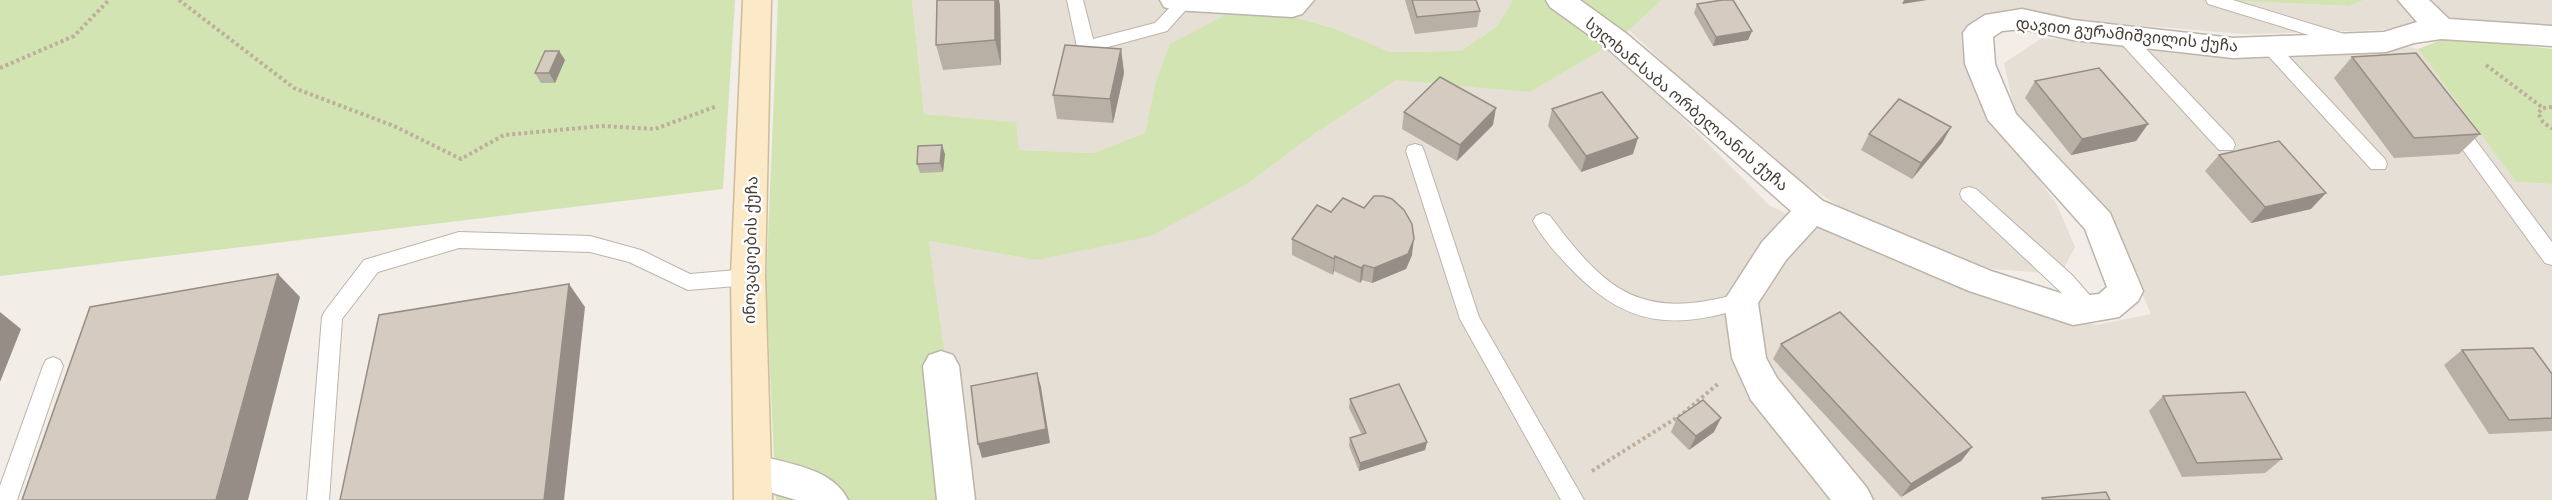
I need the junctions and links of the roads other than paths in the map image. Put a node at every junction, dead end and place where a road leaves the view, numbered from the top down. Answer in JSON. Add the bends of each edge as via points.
{"nodes":[{"id":1,"x":757,"y":0,"type":"edge"},
{"id":2,"x":1075,"y":0,"type":"edge"},
{"id":3,"x":1300,"y":0,"type":"edge"},
{"id":4,"x":1560,"y":0,"type":"edge"},
{"id":5,"x":2214,"y":0,"type":"edge"},
{"id":6,"x":1180,"y":1,"type":"edge"},
{"id":7,"x":2419,"y":2,"type":"edge"},
{"id":8,"x":2441,"y":29,"type":"junction"},
{"id":9,"x":2124,"y":36,"type":"junction"},
{"id":10,"x":2552,"y":36,"type":"edge"},
{"id":11,"x":2353,"y":43,"type":"junction"},
{"id":12,"x":2269,"y":46,"type":"junction"},
{"id":13,"x":2445,"y":113,"type":"edge"},
{"id":14,"x":2226,"y":145,"type":"dead end"},
{"id":15,"x":1415,"y":151,"type":"dead end"},
{"id":16,"x":2378,"y":164,"type":"dead end"},
{"id":17,"x":1968,"y":194,"type":"dead end"},
{"id":18,"x":1812,"y":210,"type":"junction"},
{"id":19,"x":1543,"y":221,"type":"dead end"},
{"id":20,"x":2552,"y":257,"type":"edge"},
{"id":21,"x":747,"y":277,"type":"junction"},
{"id":22,"x":1741,"y":301,"type":"junction"},
{"id":23,"x":2091,"y":308,"type":"junction"},
{"id":24,"x":53,"y":366,"type":"dead end"},
{"id":25,"x":941,"y":366,"type":"dead end"},
{"id":26,"x":753,"y":485,"type":"edge"},
{"id":27,"x":1570,"y":494,"type":"edge"},
{"id":28,"x":6,"y":500,"type":"edge"},
{"id":29,"x":318,"y":500,"type":"edge"},
{"id":30,"x":829,"y":500,"type":"edge"},
{"id":31,"x":956,"y":500,"type":"edge"},
{"id":32,"x":1854,"y":500,"type":"edge"}],
"edges":[{"from":1,"to":21,"type":"street","name":"ინოვაციების ქუჩა"},
{"from":2,"to":6,"type":"lane","via":[[1086,47],[1161,27]]},
{"from":3,"to":6,"type":"street","via":[[1292,7]]},
{"from":4,"to":18,"type":"street","name":"სულხან-საბა ორბელიანის ქუჩა","via":[[1617,41]]},
{"from":5,"to":11,"type":"lane"},
{"from":7,"to":8,"type":"street"},
{"from":8,"to":10,"type":"street","name":"დავით გურამიშვილის ქუჩა"},
{"from":8,"to":11,"type":"street","name":"დავით გურამიშვილის ქუჩა","via":[[2411,33],[2394,51]]},
{"from":9,"to":12,"type":"street","name":"დავით გურამიშვილის ქუჩა","via":[[2233,48]]},
{"from":9,"to":14,"type":"lane"},
{"from":9,"to":23,"type":"street","name":"დავით გურამიშვილის ქუჩა","via":[[2022,19],[1995,22],[1978,33],[1980,64],[2003,120],[2099,222],[2126,291],[2107,307]]},
{"from":11,"to":12,"type":"street","name":"დავით გურამიშვილის ქუჩა"},
{"from":12,"to":16,"type":"lane"},
{"from":13,"to":20,"type":"lane"},
{"from":15,"to":27,"type":"lane","via":[[1470,319]]},
{"from":17,"to":23,"type":"lane"},
{"from":18,"to":22,"type":"street","via":[[1774,251]]},
{"from":18,"to":23,"type":"street","name":"დავით გურამიშვილის ქუჩა","via":[[1981,281],[2073,311]]},
{"from":19,"to":22,"type":"lane","via":[[1566,254],[1623,301],[1654,312],[1707,312]]},
{"from":21,"to":26,"type":"street","name":"ინოვაციების ქუჩა"},
{"from":21,"to":29,"type":"lane","via":[[688,282],[634,256],[590,244],[459,240],[371,266],[332,317]]},
{"from":22,"to":32,"type":"street","via":[[1749,358],[1764,389]]},
{"from":24,"to":28,"type":"lane"},
{"from":25,"to":31,"type":"street"},
{"from":26,"to":30,"type":"street","via":[[816,489]]}]}
